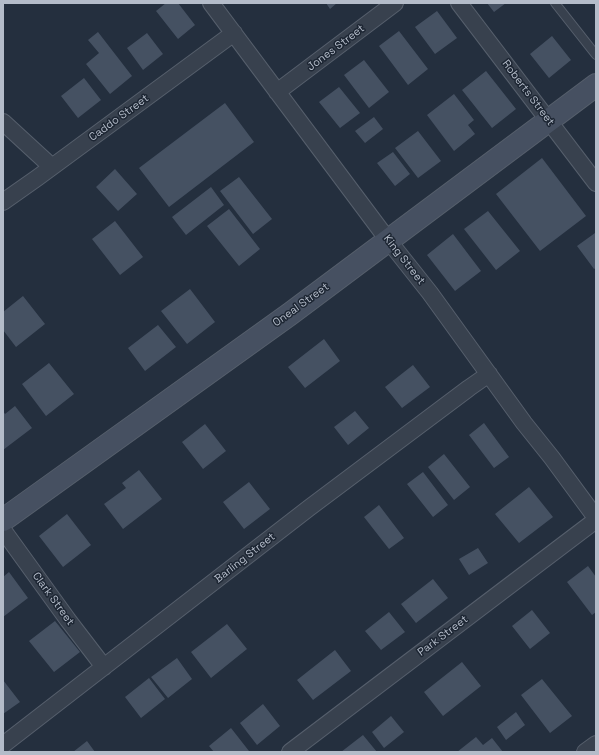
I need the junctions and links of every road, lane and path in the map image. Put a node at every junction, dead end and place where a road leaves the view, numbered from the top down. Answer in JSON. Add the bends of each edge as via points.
{"nodes":[{"id":1,"x":211,"y":3,"type":"edge"},
{"id":2,"x":395,"y":3,"type":"edge"},
{"id":3,"x":459,"y":3,"type":"edge"},
{"id":4,"x":556,"y":3,"type":"edge"},
{"id":5,"x":234,"y":33,"type":"junction"},
{"id":6,"x":596,"y":55,"type":"edge"},
{"id":7,"x":596,"y":85,"type":"edge"},
{"id":8,"x":277,"y":92,"type":"junction"},
{"id":9,"x":549,"y":120,"type":"junction"},
{"id":10,"x":3,"y":122,"type":"edge"},
{"id":11,"x":52,"y":167,"type":"junction"},
{"id":12,"x":596,"y":183,"type":"edge"},
{"id":13,"x":3,"y":202,"type":"edge"},
{"id":14,"x":388,"y":240,"type":"junction"},
{"id":15,"x":489,"y":374,"type":"junction"},
{"id":16,"x":596,"y":519,"type":"edge"},
{"id":17,"x":3,"y":520,"type":"edge"},
{"id":18,"x":3,"y":530,"type":"edge"},
{"id":19,"x":104,"y":667,"type":"junction"},
{"id":20,"x":596,"y":744,"type":"edge"},
{"id":21,"x":3,"y":745,"type":"edge"},
{"id":22,"x":290,"y":752,"type":"edge"},
{"id":23,"x":585,"y":752,"type":"edge"}],
"edges":[{"from":1,"to":5,"type":"street","name":"King Street"},
{"from":2,"to":8,"type":"street","name":"Jones Street"},
{"from":3,"to":9,"type":"street","name":"Roberts Street"},
{"from":4,"to":6,"type":"lane"},
{"from":5,"to":8,"type":"street","name":"King Street"},
{"from":5,"to":11,"type":"street","name":"Caddo Street"},
{"from":7,"to":9,"type":"street","name":"Oneal Street"},
{"from":8,"to":14,"type":"street","name":"King Street"},
{"from":9,"to":12,"type":"street","name":"Roberts Street"},
{"from":9,"to":14,"type":"street","name":"Oneal Street"},
{"from":10,"to":11,"type":"street"},
{"from":11,"to":13,"type":"street","name":"Caddo Street"},
{"from":14,"to":15,"type":"street","name":"King Street"},
{"from":14,"to":17,"type":"street","name":"Oneal Street"},
{"from":15,"to":16,"type":"street","name":"King Street"},
{"from":15,"to":19,"type":"street","name":"Barling Street","via":[[309,508]]},
{"from":16,"to":22,"type":"street","name":"Park Street"},
{"from":18,"to":19,"type":"street","name":"Clark Street"},
{"from":19,"to":21,"type":"street","name":"Barling Street"},
{"from":20,"to":23,"type":"street"}]}
